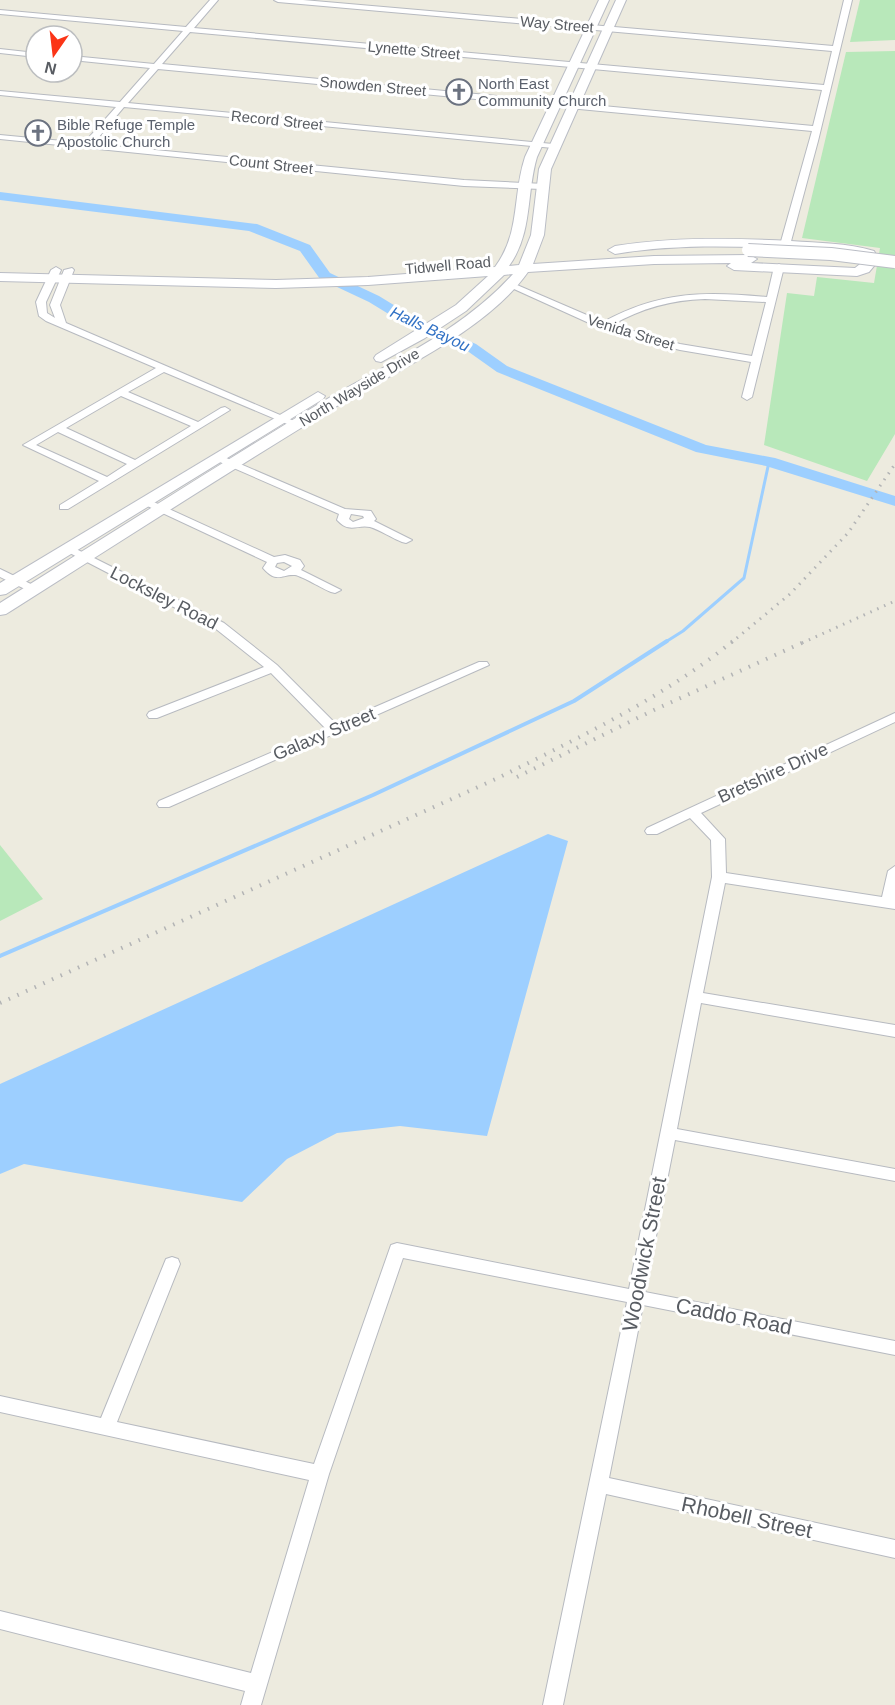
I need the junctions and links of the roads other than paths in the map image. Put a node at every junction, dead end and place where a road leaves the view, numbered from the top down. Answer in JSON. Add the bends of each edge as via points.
{"nodes":[{"id":1,"x":214,"y":0,"type":"edge"},
{"id":2,"x":278,"y":0,"type":"edge"},
{"id":3,"x":604,"y":0,"type":"edge"},
{"id":4,"x":621,"y":0,"type":"edge"},
{"id":5,"x":848,"y":0,"type":"edge"},
{"id":6,"x":0,"y":12,"type":"edge"},
{"id":7,"x":592,"y":28,"type":"junction"},
{"id":8,"x":188,"y":29,"type":"junction"},
{"id":9,"x":608,"y":29,"type":"junction"},
{"id":10,"x":836,"y":49,"type":"junction"},
{"id":11,"x":0,"y":51,"type":"edge"},
{"id":12,"x":24,"y":54,"type":"edge"},
{"id":13,"x":84,"y":59,"type":"edge"},
{"id":14,"x":575,"y":64,"type":"junction"},
{"id":15,"x":156,"y":66,"type":"junction"},
{"id":16,"x":591,"y":66,"type":"junction"},
{"id":17,"x":827,"y":88,"type":"junction"},
{"id":18,"x":0,"y":93,"type":"edge"},
{"id":19,"x":556,"y":103,"type":"junction"},
{"id":20,"x":122,"y":105,"type":"junction"},
{"id":21,"x":572,"y":105,"type":"junction"},
{"id":22,"x":817,"y":129,"type":"junction"},
{"id":23,"x":0,"y":137,"type":"edge"},
{"id":24,"x":87,"y":145,"type":"junction"},
{"id":25,"x":536,"y":145,"type":"junction"},
{"id":26,"x":553,"y":146,"type":"junction"},
{"id":27,"x":524,"y":185,"type":"junction"},
{"id":28,"x":542,"y":186,"type":"junction"},
{"id":29,"x":785,"y":245,"type":"junction"},
{"id":30,"x":749,"y":254,"type":"junction"},
{"id":31,"x":615,"y":255,"type":"junction"},
{"id":32,"x":895,"y":262,"type":"edge"},
{"id":33,"x":527,"y":263,"type":"junction"},
{"id":34,"x":503,"y":265,"type":"junction"},
{"id":35,"x":0,"y":267,"type":"edge"},
{"id":36,"x":779,"y":267,"type":"junction"},
{"id":37,"x":895,"y":271,"type":"edge"},
{"id":38,"x":60,"y":275,"type":"junction"},
{"id":39,"x":0,"y":277,"type":"edge"},
{"id":40,"x":17,"y":278,"type":"junction"},
{"id":41,"x":510,"y":285,"type":"junction"},
{"id":42,"x":44,"y":295,"type":"junction"},
{"id":43,"x":772,"y":300,"type":"junction"},
{"id":44,"x":61,"y":323,"type":"junction"},
{"id":45,"x":604,"y":326,"type":"junction"},
{"id":46,"x":409,"y":349,"type":"junction"},
{"id":47,"x":757,"y":360,"type":"junction"},
{"id":48,"x":163,"y":368,"type":"junction"},
{"id":49,"x":120,"y":392,"type":"junction"},
{"id":50,"x":747,"y":397,"type":"dead end"},
{"id":51,"x":225,"y":410,"type":"dead end"},
{"id":52,"x":279,"y":418,"type":"junction"},
{"id":53,"x":296,"y":424,"type":"junction"},
{"id":54,"x":199,"y":426,"type":"junction"},
{"id":55,"x":58,"y":428,"type":"junction"},
{"id":56,"x":217,"y":457,"type":"junction"},
{"id":57,"x":135,"y":464,"type":"junction"},
{"id":58,"x":233,"y":464,"type":"junction"},
{"id":59,"x":107,"y":481,"type":"junction"},
{"id":60,"x":145,"y":501,"type":"junction"},
{"id":61,"x":64,"y":507,"type":"dead end"},
{"id":62,"x":162,"y":509,"type":"junction"},
{"id":63,"x":406,"y":540,"type":"dead end"},
{"id":64,"x":68,"y":548,"type":"junction"},
{"id":65,"x":86,"y":557,"type":"junction"},
{"id":66,"x":0,"y":572,"type":"edge"},
{"id":67,"x":16,"y":580,"type":"junction"},
{"id":68,"x":33,"y":589,"type":"junction"},
{"id":69,"x":0,"y":590,"type":"edge"},
{"id":70,"x":335,"y":590,"type":"dead end"},
{"id":71,"x":0,"y":610,"type":"edge"},
{"id":72,"x":483,"y":665,"type":"dead end"},
{"id":73,"x":273,"y":668,"type":"junction"},
{"id":74,"x":153,"y":715,"type":"dead end"},
{"id":75,"x":895,"y":717,"type":"edge"},
{"id":76,"x":334,"y":730,"type":"junction"},
{"id":77,"x":164,"y":804,"type":"dead end"},
{"id":78,"x":692,"y":812,"type":"junction"},
{"id":79,"x":652,"y":831,"type":"dead end"},
{"id":80,"x":895,"y":871,"type":"edge"},
{"id":81,"x":719,"y":877,"type":"junction"},
{"id":82,"x":892,"y":904,"type":"edge"},
{"id":83,"x":694,"y":997,"type":"junction"},
{"id":84,"x":895,"y":1031,"type":"edge"},
{"id":85,"x":669,"y":1133,"type":"junction"},
{"id":86,"x":895,"y":1174,"type":"edge"},
{"id":87,"x":171,"y":1264,"type":"dead end"},
{"id":88,"x":636,"y":1297,"type":"junction"},
{"id":89,"x":895,"y":1347,"type":"edge"},
{"id":90,"x":0,"y":1404,"type":"edge"},
{"id":91,"x":106,"y":1427,"type":"junction"},
{"id":92,"x":320,"y":1474,"type":"junction"},
{"id":93,"x":599,"y":1484,"type":"junction"},
{"id":94,"x":895,"y":1549,"type":"edge"},
{"id":95,"x":0,"y":1620,"type":"edge"},
{"id":96,"x":257,"y":1684,"type":"junction"},
{"id":97,"x":250,"y":1705,"type":"edge"},
{"id":98,"x":553,"y":1705,"type":"edge"}],
"edges":[{"from":1,"to":8,"type":"street"},
{"from":2,"to":7,"type":"street","name":"Way Street"},
{"from":3,"to":7,"type":"main road","name":"North Wayside Drive"},
{"from":4,"to":9,"type":"main road","name":"North Wayside Drive"},
{"from":5,"to":10,"type":"street"},
{"from":6,"to":8,"type":"street","name":"Lynette Street"},
{"from":7,"to":9,"type":"street","name":"Way Street"},
{"from":7,"to":14,"type":"main road","name":"North Wayside Drive"},
{"from":8,"to":14,"type":"street","name":"Lynette Street"},
{"from":8,"to":15,"type":"street"},
{"from":9,"to":10,"type":"street","name":"Way Street"},
{"from":9,"to":16,"type":"main road","name":"North Wayside Drive"},
{"from":10,"to":17,"type":"street"},
{"from":11,"to":12,"type":"street"},
{"from":13,"to":15,"type":"street","name":"Snowden Street"},
{"from":14,"to":16,"type":"street","name":"Lynette Street"},
{"from":14,"to":19,"type":"main road","name":"North Wayside Drive"},
{"from":15,"to":19,"type":"street","name":"Snowden Street"},
{"from":15,"to":20,"type":"street"},
{"from":16,"to":17,"type":"street","name":"Lynette Street"},
{"from":16,"to":21,"type":"main road","name":"North Wayside Drive"},
{"from":17,"to":22,"type":"street"},
{"from":18,"to":20,"type":"street","name":"Record Street"},
{"from":19,"to":21,"type":"street","name":"Snowden Street"},
{"from":19,"to":25,"type":"main road","name":"North Wayside Drive"},
{"from":20,"to":24,"type":"street"},
{"from":20,"to":25,"type":"street","name":"Record Street"},
{"from":21,"to":22,"type":"street","name":"Snowden Street"},
{"from":21,"to":26,"type":"main road","name":"North Wayside Drive"},
{"from":22,"to":29,"type":"street"},
{"from":23,"to":24,"type":"street","name":"Count Street"},
{"from":24,"to":27,"type":"street","name":"Count Street","via":[[464,183]]},
{"from":25,"to":26,"type":"street","name":"Record Street"},
{"from":25,"to":27,"type":"main road","name":"North Wayside Drive"},
{"from":26,"to":28,"type":"main road","name":"North Wayside Drive"},
{"from":27,"to":28,"type":"street","name":"Count Street"},
{"from":27,"to":34,"type":"main road","name":"North Wayside Drive","via":[[521,225],[512,254]]},
{"from":28,"to":33,"type":"main road","name":"North Wayside Drive","via":[[541,225]]},
{"from":29,"to":31,"type":"main road","via":[[647,244]]},
{"from":29,"to":36,"type":"main road","via":[[857,250],[869,254],[872,260],[856,272]]},
{"from":30,"to":31,"type":"main road","name":"Tidwell Road"},
{"from":30,"to":32,"type":"main road","name":"Tidwell Road","bridge":true,"via":[[831,254]]},
{"from":30,"to":37,"type":"main road","name":"Tidwell Road"},
{"from":31,"to":33,"type":"main road","name":"Tidwell Road"},
{"from":31,"to":36,"type":"main road","via":[[664,264]]},
{"from":33,"to":34,"type":"main road","name":"Tidwell Road"},
{"from":33,"to":41,"type":"main road","name":"North Wayside Drive"},
{"from":34,"to":38,"type":"main road","name":"Tidwell Road","via":[[270,276]]},
{"from":34,"to":38,"type":"main road","name":"Tidwell Road","via":[[409,279],[284,284]]},
{"from":34,"to":46,"type":"main road","name":"North Wayside Drive","via":[[484,288]]},
{"from":35,"to":38,"type":"main road","name":"Tidwell Road"},
{"from":36,"to":43,"type":"street"},
{"from":38,"to":40,"type":"main road","name":"Tidwell Road"},
{"from":38,"to":42,"type":"street"},
{"from":38,"to":44,"type":"street","via":[[55,305]]},
{"from":39,"to":40,"type":"main road","name":"Tidwell Road"},
{"from":40,"to":42,"type":"main road","via":[[39,288]]},
{"from":41,"to":45,"type":"street","name":"Venida Street"},
{"from":41,"to":46,"type":"main road","name":"North Wayside Drive","via":[[470,320]]},
{"from":42,"to":44,"type":"street","via":[[42,314]]},
{"from":43,"to":45,"type":"street","via":[[716,295],[667,299],[639,306]]},
{"from":43,"to":47,"type":"street"},
{"from":44,"to":48,"type":"street"},
{"from":45,"to":47,"type":"street","name":"Venida Street","via":[[696,352]]},
{"from":46,"to":52,"type":"main road","name":"North Wayside Drive"},
{"from":46,"to":53,"type":"main road","name":"North Wayside Drive"},
{"from":47,"to":50,"type":"street"},
{"from":48,"to":49,"type":"street"},
{"from":48,"to":52,"type":"street"},
{"from":49,"to":54,"type":"street"},
{"from":49,"to":55,"type":"street"},
{"from":51,"to":54,"type":"street"},
{"from":52,"to":53,"type":"street"},
{"from":52,"to":56,"type":"main road","name":"North Wayside Drive"},
{"from":53,"to":58,"type":"main road","name":"North Wayside Drive"},
{"from":54,"to":57,"type":"street"},
{"from":55,"to":57,"type":"street"},
{"from":55,"to":59,"type":"street","via":[[28,445]]},
{"from":56,"to":58,"type":"street"},
{"from":56,"to":60,"type":"main road","name":"North Wayside Drive"},
{"from":57,"to":59,"type":"street"},
{"from":58,"to":62,"type":"main road","name":"North Wayside Drive"},
{"from":58,"to":63,"type":"street","via":[[345,513],[362,511],[369,516],[368,522]]},
{"from":59,"to":61,"type":"street"},
{"from":60,"to":62,"type":"street"},
{"from":60,"to":64,"type":"main road","name":"North Wayside Drive"},
{"from":62,"to":65,"type":"main road","name":"North Wayside Drive"},
{"from":62,"to":70,"type":"street","via":[[273,561],[269,568],[274,573],[295,571]]},
{"from":64,"to":65,"type":"street","name":"Locksley Road"},
{"from":64,"to":67,"type":"main road","name":"North Wayside Drive"},
{"from":65,"to":68,"type":"main road","name":"North Wayside Drive"},
{"from":65,"to":73,"type":"street","name":"Locksley Road","via":[[220,626]]},
{"from":66,"to":67,"type":"street"},
{"from":67,"to":68,"type":"street"},
{"from":67,"to":69,"type":"main road","name":"North Wayside Drive"},
{"from":68,"to":71,"type":"main road","name":"North Wayside Drive"},
{"from":72,"to":76,"type":"street","name":"Galaxy Street"},
{"from":73,"to":74,"type":"street"},
{"from":73,"to":76,"type":"street","name":"Locksley Road"},
{"from":75,"to":78,"type":"street","name":"Bretshire Drive"},
{"from":76,"to":77,"type":"street","name":"Galaxy Street"},
{"from":78,"to":79,"type":"street","name":"Bretshire Drive"},
{"from":78,"to":81,"type":"street","name":"Woodwick Street","via":[[718,839]]},
{"from":80,"to":82,"type":"street"},
{"from":81,"to":82,"type":"street"},
{"from":81,"to":83,"type":"street","name":"Woodwick Street"},
{"from":83,"to":84,"type":"street"},
{"from":83,"to":85,"type":"street","name":"Woodwick Street"},
{"from":85,"to":86,"type":"street"},
{"from":85,"to":88,"type":"street","name":"Woodwick Street"},
{"from":87,"to":91,"type":"street"},
{"from":88,"to":89,"type":"street","name":"Caddo Road"},
{"from":88,"to":92,"type":"street","name":"Caddo Road","via":[[397,1250]]},
{"from":88,"to":93,"type":"street","name":"Woodwick Street"},
{"from":90,"to":91,"type":"street"},
{"from":91,"to":92,"type":"street"},
{"from":92,"to":96,"type":"street"},
{"from":93,"to":94,"type":"street","name":"Rhobell Street"},
{"from":93,"to":98,"type":"street","name":"Woodwick Street"},
{"from":95,"to":96,"type":"street"},
{"from":96,"to":97,"type":"street"}]}
